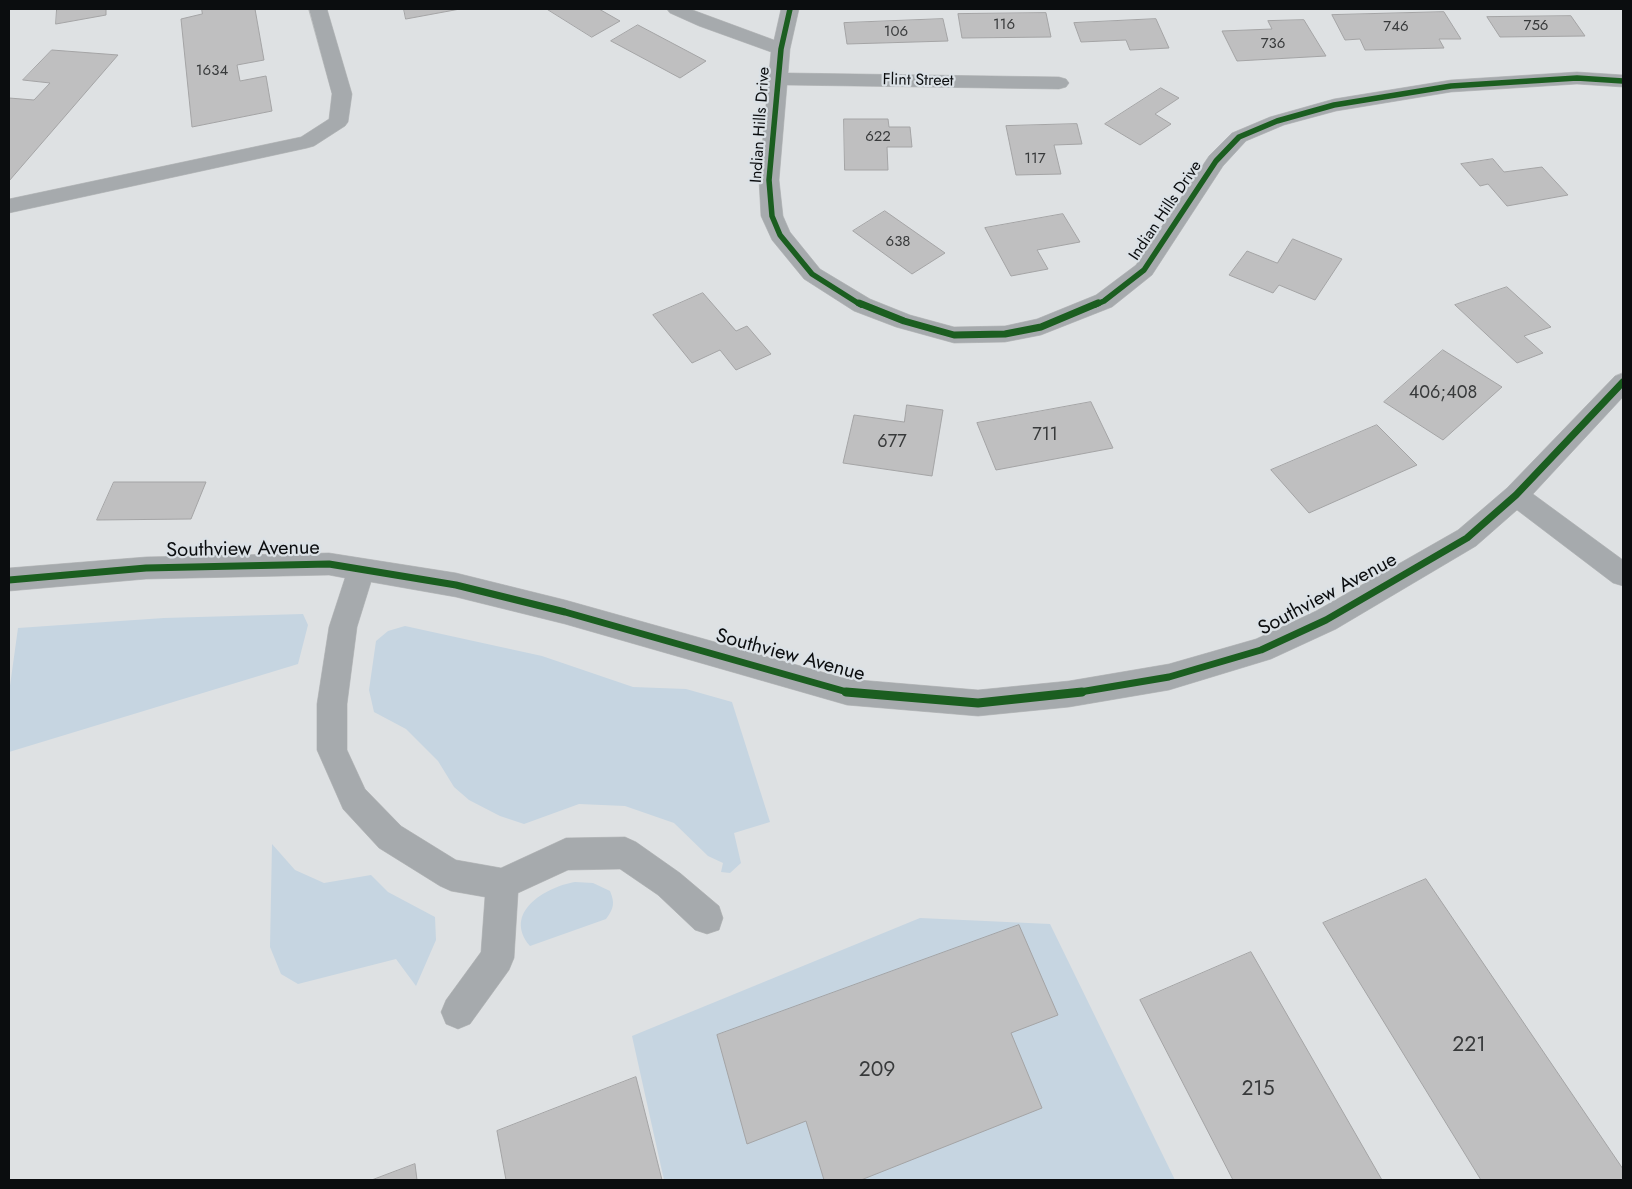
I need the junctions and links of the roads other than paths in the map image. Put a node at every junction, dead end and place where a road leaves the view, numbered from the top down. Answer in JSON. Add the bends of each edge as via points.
{"nodes":[{"id":1,"x":318,"y":9,"type":"edge"},
{"id":2,"x":676,"y":9,"type":"edge"},
{"id":3,"x":790,"y":9,"type":"edge"},
{"id":4,"x":780,"y":49,"type":"junction"},
{"id":5,"x":777,"y":79,"type":"junction"},
{"id":6,"x":1623,"y":81,"type":"edge"},
{"id":7,"x":1059,"y":83,"type":"dead end"},
{"id":8,"x":9,"y":206,"type":"edge"},
{"id":9,"x":1623,"y":382,"type":"edge"},
{"id":10,"x":1516,"y":495,"type":"junction"},
{"id":11,"x":362,"y":569,"type":"junction"},
{"id":12,"x":1623,"y":575,"type":"edge"},
{"id":13,"x":9,"y":580,"type":"edge"},
{"id":14,"x":502,"y":884,"type":"junction"},
{"id":15,"x":707,"y":918,"type":"dead end"},
{"id":16,"x":458,"y":1012,"type":"dead end"}],
"edges":[{"from":1,"to":8,"type":"street","via":[[342,94],[338,122],[306,142]]},
{"from":2,"to":4,"type":"street"},
{"from":3,"to":4,"type":"street","name":"Indian Hills Drive"},
{"from":4,"to":5,"type":"street","name":"Indian Hills Drive"},
{"from":5,"to":6,"type":"street","name":"Indian Hills Drive","via":[[769,180],[772,216],[780,235],[812,274],[862,305],[954,335],[1005,334],[1041,327],[1104,301],[1144,270],[1216,161],[1239,137],[1277,121],[1334,105],[1451,86],[1577,78]]},
{"from":5,"to":7,"type":"street","name":"Flint Street"},
{"from":9,"to":10,"type":"street","name":"Southview Avenue"},
{"from":10,"to":11,"type":"street","name":"Southview Avenue","via":[[1467,538],[1326,620],[1261,650],[1169,677],[1069,694],[978,703],[847,692],[565,612],[456,585]]},
{"from":10,"to":12,"type":"street"},
{"from":11,"to":13,"type":"street","name":"Southview Avenue","via":[[329,564],[146,568]]},
{"from":11,"to":14,"type":"street","via":[[343,627],[332,704],[332,750],[354,799],[390,836],[451,875]]},
{"from":14,"to":15,"type":"street","via":[[566,854],[625,853],[669,884]]},
{"from":14,"to":16,"type":"street","via":[[497,958]]}]}
